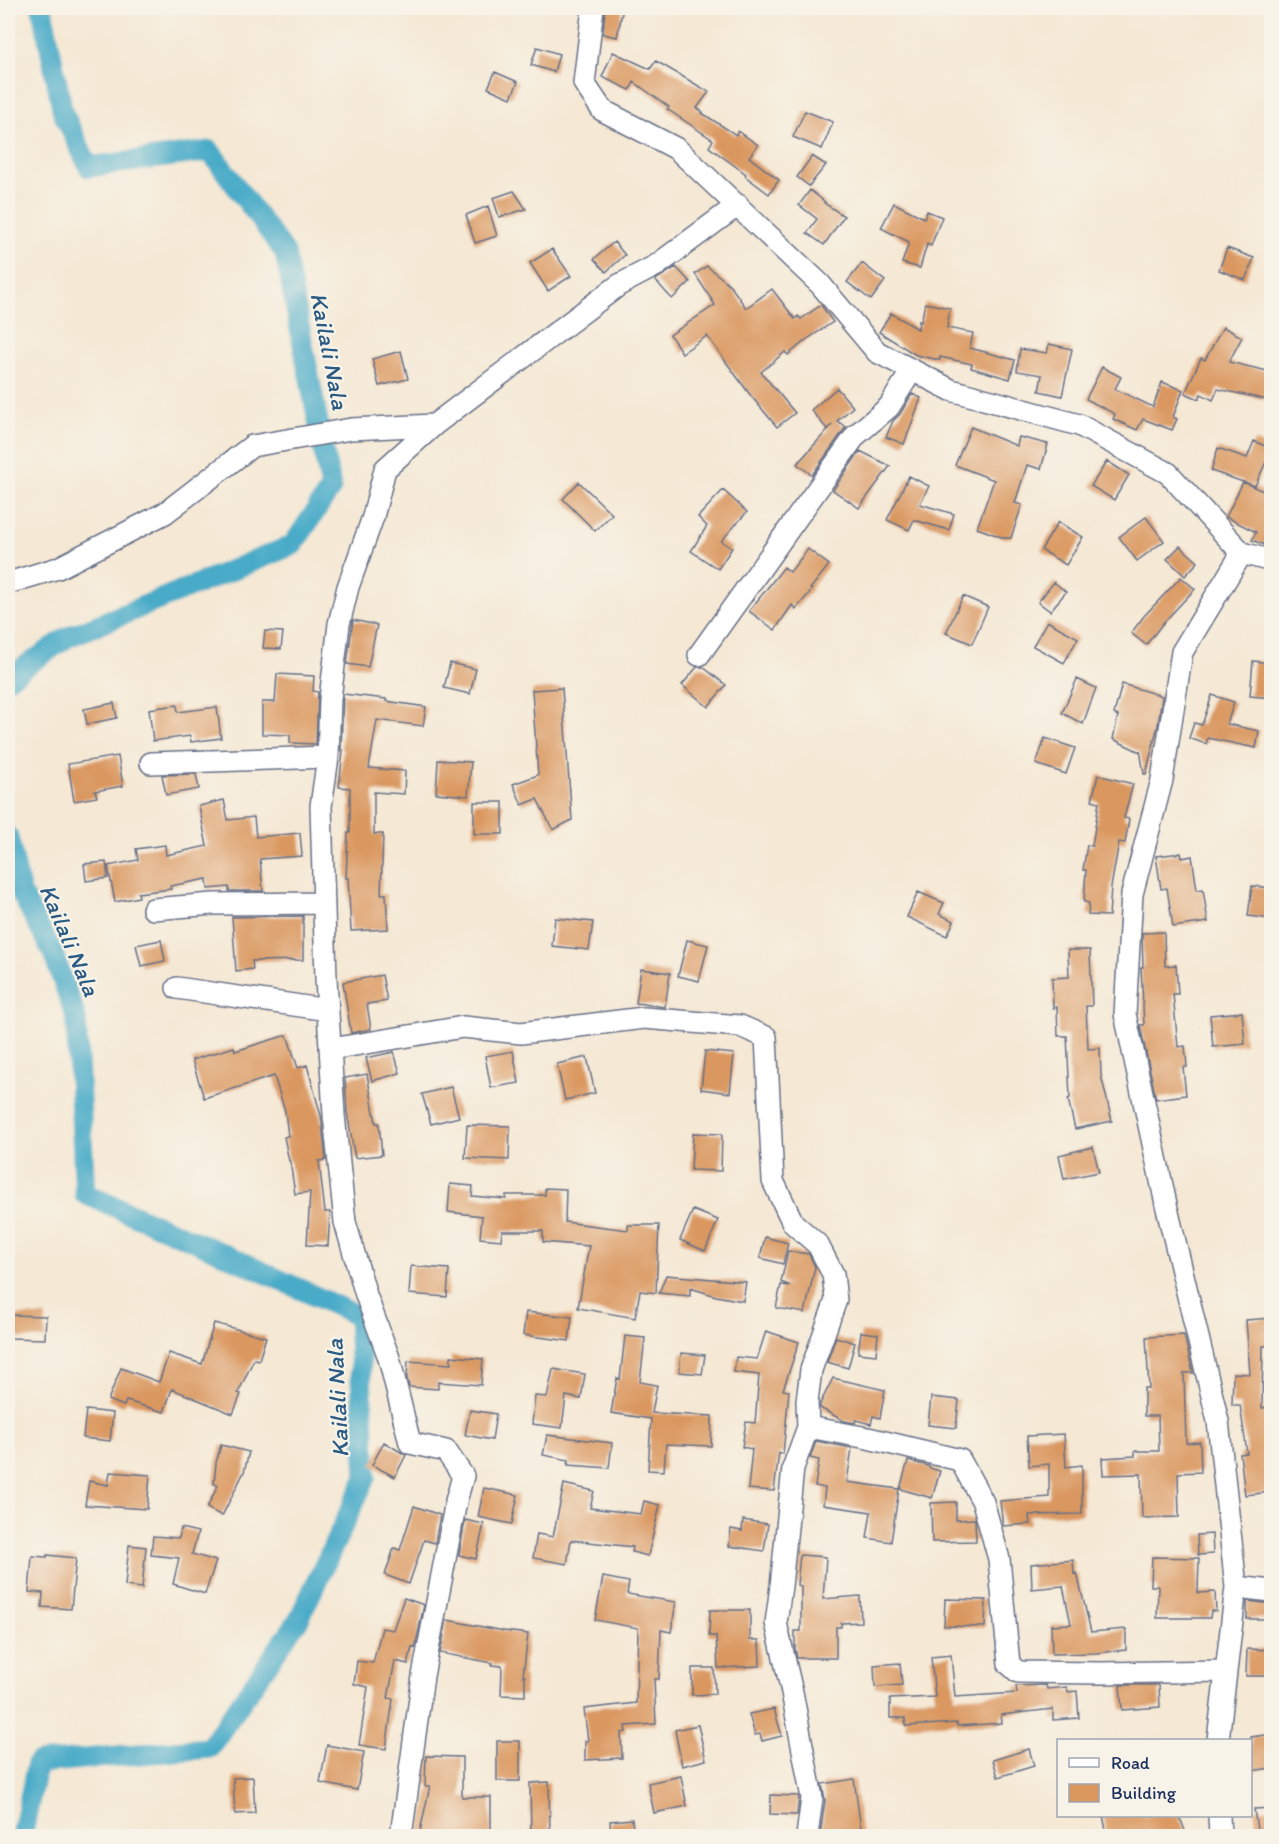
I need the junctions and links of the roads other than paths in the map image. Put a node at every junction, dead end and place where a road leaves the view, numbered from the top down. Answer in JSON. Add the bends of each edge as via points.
{"nodes":[{"id":1,"x":593,"y":8,"type":"edge"},
{"id":2,"x":738,"y":206,"type":"junction"},
{"id":3,"x":912,"y":370,"type":"junction"},
{"id":4,"x":434,"y":425,"type":"junction"},
{"id":5,"x":1242,"y":553,"type":"junction"},
{"id":6,"x":1272,"y":561,"type":"edge"},
{"id":7,"x":8,"y":583,"type":"edge"},
{"id":8,"x":699,"y":655,"type":"dead end"},
{"id":9,"x":328,"y":757,"type":"junction"},
{"id":10,"x":151,"y":763,"type":"dead end"},
{"id":11,"x":324,"y":903,"type":"junction"},
{"id":12,"x":153,"y":909,"type":"dead end"},
{"id":13,"x":177,"y":988,"type":"dead end"},
{"id":14,"x":328,"y":1010,"type":"junction"},
{"id":15,"x":331,"y":1049,"type":"junction"},
{"id":16,"x":808,"y":1427,"type":"junction"},
{"id":17,"x":1236,"y":1587,"type":"junction"},
{"id":18,"x":1272,"y":1591,"type":"edge"},
{"id":19,"x":1225,"y":1671,"type":"junction"},
{"id":20,"x":1218,"y":1739,"type":"edge"},
{"id":21,"x":1219,"y":1817,"type":"edge"},
{"id":22,"x":401,"y":1836,"type":"edge"},
{"id":23,"x":807,"y":1836,"type":"edge"},
{"id":24,"x":1220,"y":1836,"type":"edge"}],
"edges":[{"from":1,"to":2,"type":"street","via":[[584,83],[602,110],[677,149]]},
{"from":2,"to":3,"type":"street","via":[[820,284],[877,352]]},
{"from":2,"to":4,"type":"street","via":[[657,265],[620,285]]},
{"from":3,"to":5,"type":"street","via":[[951,390],[1079,425],[1168,473]]},
{"from":3,"to":8,"type":"street","via":[[889,407],[856,435]]},
{"from":4,"to":7,"type":"street","via":[[351,429],[252,446],[165,513],[58,568]]},
{"from":4,"to":9,"type":"street","via":[[385,469],[374,517],[348,586],[339,624]]},
{"from":5,"to":6,"type":"street"},
{"from":5,"to":17,"type":"street","via":[[1182,652],[1162,780],[1132,894],[1125,1014],[1218,1421]]},
{"from":9,"to":10,"type":"street"},
{"from":9,"to":11,"type":"street","via":[[321,806]]},
{"from":11,"to":12,"type":"street"},
{"from":11,"to":14,"type":"street"},
{"from":13,"to":14,"type":"street"},
{"from":14,"to":15,"type":"street"},
{"from":15,"to":16,"type":"street","via":[[463,1027],[521,1033],[644,1018],[740,1026],[766,1037],[773,1181],[793,1223],[818,1245],[833,1274],[836,1300],[811,1370]]},
{"from":15,"to":22,"type":"street","via":[[345,1221],[389,1358],[410,1443],[446,1451],[463,1476],[423,1676]]},
{"from":16,"to":19,"type":"street","via":[[960,1460],[982,1502],[999,1559],[1009,1664],[1018,1672]]},
{"from":16,"to":23,"type":"street","via":[[793,1468],[776,1623],[812,1798]]},
{"from":17,"to":18,"type":"street"},
{"from":17,"to":19,"type":"street"},
{"from":19,"to":20,"type":"street"},
{"from":21,"to":24,"type":"street"}]}
